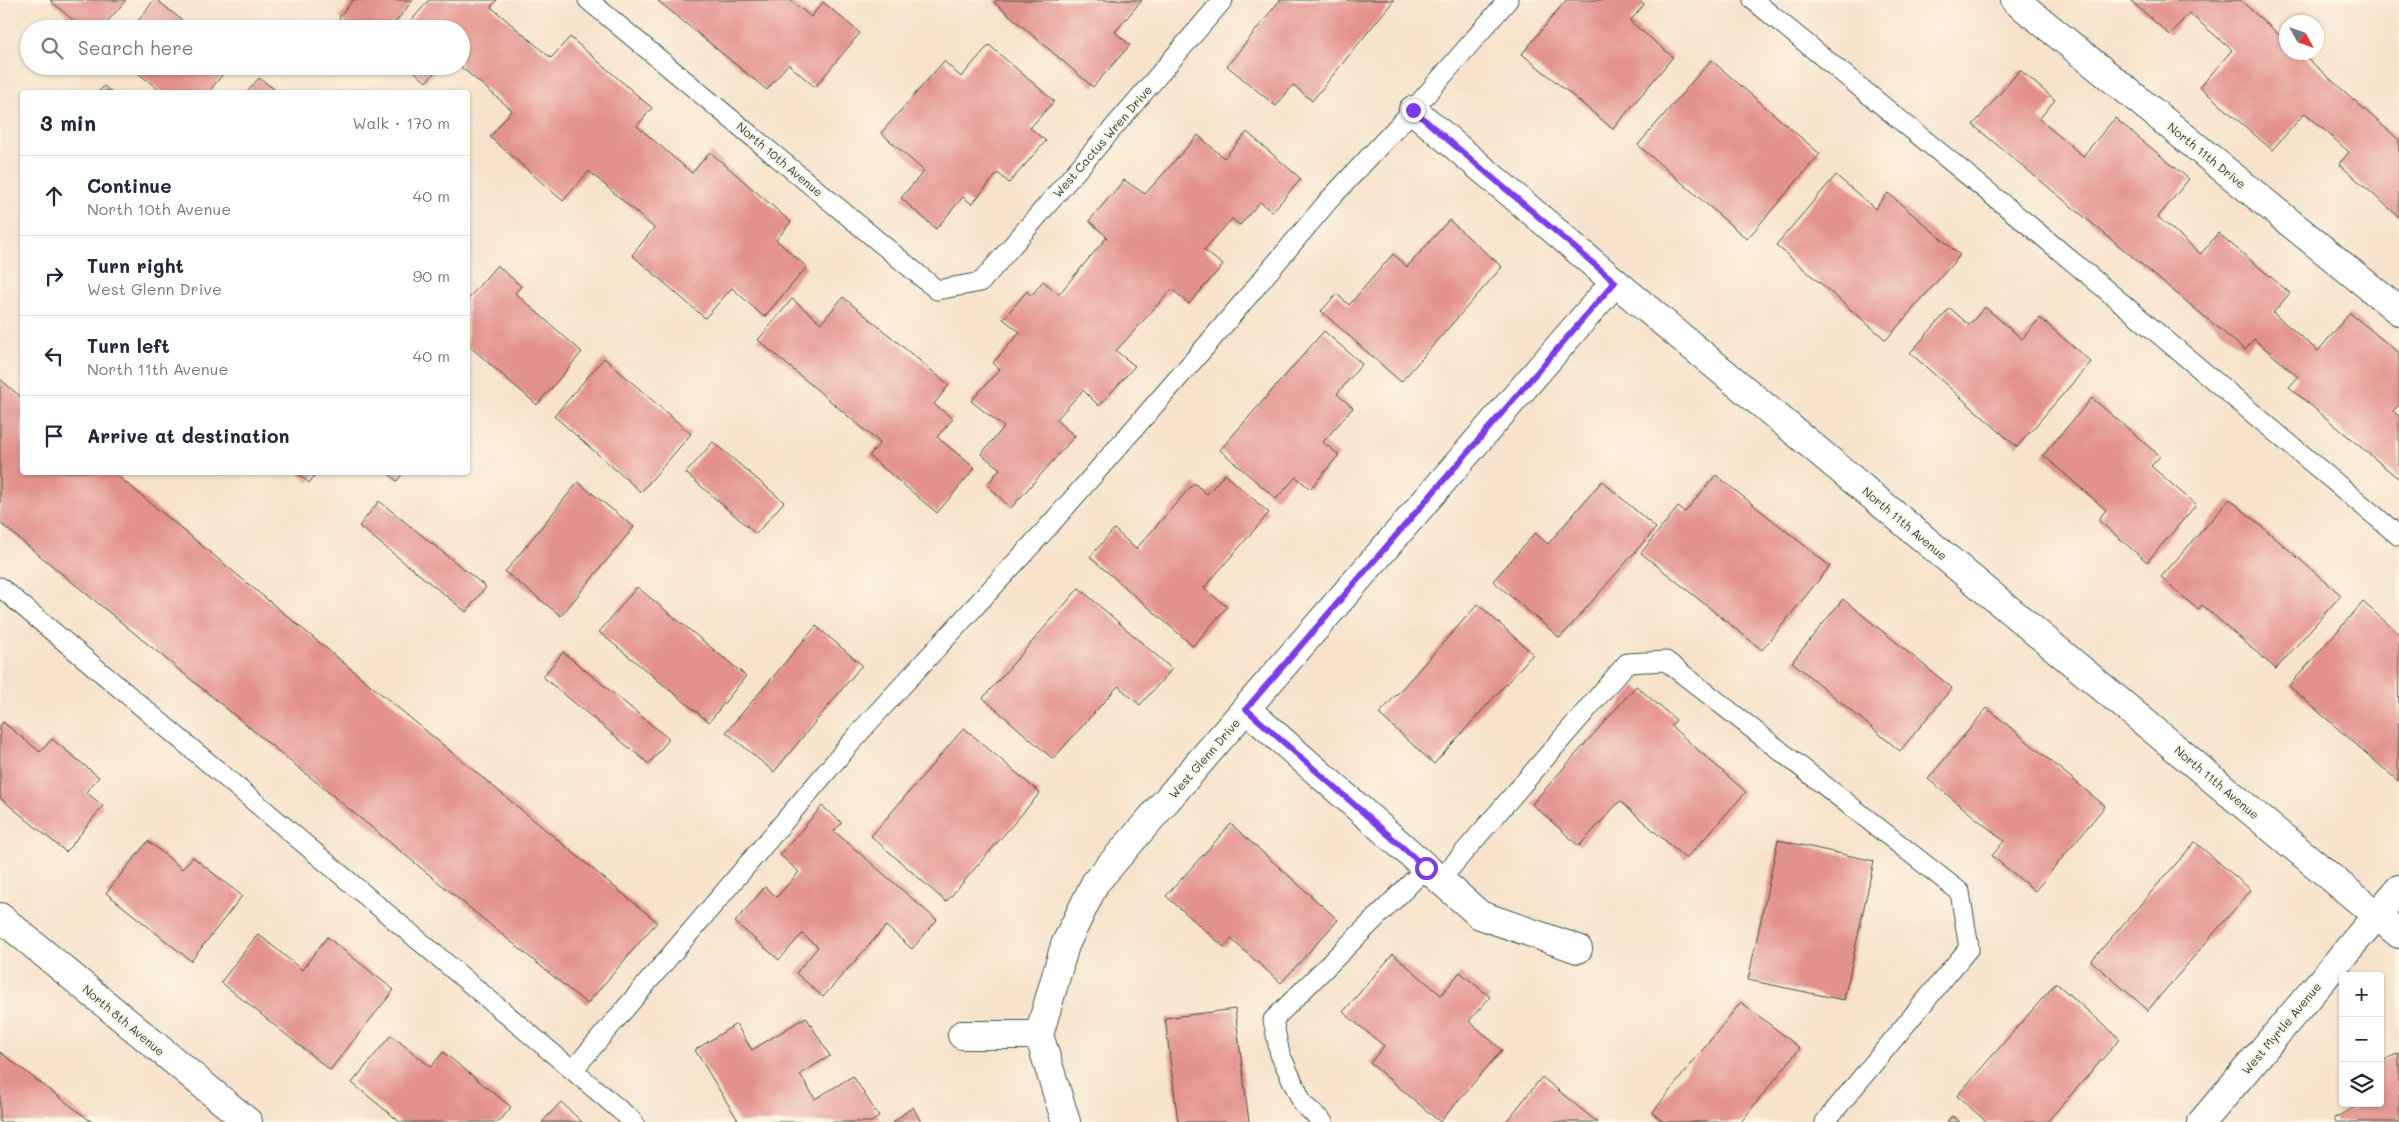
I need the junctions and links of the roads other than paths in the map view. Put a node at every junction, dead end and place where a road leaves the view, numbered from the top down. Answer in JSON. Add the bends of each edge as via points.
{"nodes":[{"id":1,"x":588,"y":0,"type":"edge"},
{"id":2,"x":1223,"y":0,"type":"edge"},
{"id":3,"x":1508,"y":0,"type":"edge"},
{"id":4,"x":1753,"y":0,"type":"edge"},
{"id":5,"x":2015,"y":0,"type":"edge"},
{"id":6,"x":1413,"y":110,"type":"junction"},
{"id":7,"x":981,"y":282,"type":"joint"},
{"id":8,"x":1615,"y":282,"type":"junction"},
{"id":9,"x":2399,"y":311,"type":"edge"},
{"id":10,"x":2399,"y":536,"type":"edge"},
{"id":11,"x":0,"y":587,"type":"edge"},
{"id":12,"x":1246,"y":709,"type":"junction"},
{"id":13,"x":1433,"y":874,"type":"junction"},
{"id":14,"x":2399,"y":889,"type":"edge"},
{"id":15,"x":2376,"y":914,"type":"junction"},
{"id":16,"x":0,"y":917,"type":"edge"},
{"id":17,"x":2399,"y":934,"type":"edge"},
{"id":18,"x":1578,"y":948,"type":"dead end"},
{"id":19,"x":962,"y":1035,"type":"dead end"},
{"id":20,"x":1039,"y":1035,"type":"junction"},
{"id":21,"x":573,"y":1070,"type":"junction"},
{"id":22,"x":248,"y":1122,"type":"edge"},
{"id":23,"x":634,"y":1122,"type":"edge"},
{"id":24,"x":1066,"y":1122,"type":"edge"},
{"id":25,"x":1323,"y":1122,"type":"edge"},
{"id":26,"x":1825,"y":1122,"type":"edge"},
{"id":27,"x":2202,"y":1122,"type":"edge"}],
"edges":[{"from":1,"to":7,"type":"lane","name":"North 10th Avenue","via":[[937,290]]},
{"from":2,"to":7,"type":"lane","name":"West Cactus Wren Drive"},
{"from":3,"to":6,"type":"lane"},
{"from":4,"to":10,"type":"lane","via":[[2036,231]]},
{"from":5,"to":9,"type":"street","name":"North 11th Drive"},
{"from":6,"to":8,"type":"street","name":"North 11th Avenue"},
{"from":6,"to":21,"type":"lane","via":[[1330,199],[1049,526],[867,724]]},
{"from":8,"to":12,"type":"street","name":"West Glenn Drive"},
{"from":8,"to":15,"type":"street","name":"North 11th Avenue"},
{"from":11,"to":21,"type":"lane"},
{"from":12,"to":13,"type":"street"},
{"from":12,"to":20,"type":"street","name":"West Glenn Drive","via":[[1095,883],[1065,945]]},
{"from":13,"to":18,"type":"street","via":[[1480,915]]},
{"from":13,"to":25,"type":"lane","via":[[1273,1020],[1280,1054],[1303,1104]]},
{"from":13,"to":26,"type":"lane","via":[[1627,663],[1666,661],[1960,892],[1968,948]]},
{"from":14,"to":15,"type":"street","name":"West Myrtle Avenue"},
{"from":15,"to":17,"type":"street","name":"North 11th Avenue"},
{"from":15,"to":27,"type":"street","name":"West Myrtle Avenue"},
{"from":16,"to":22,"type":"street","name":"North 8th Avenue"},
{"from":19,"to":20,"type":"street"},
{"from":20,"to":24,"type":"street"},
{"from":21,"to":23,"type":"lane"}]}
